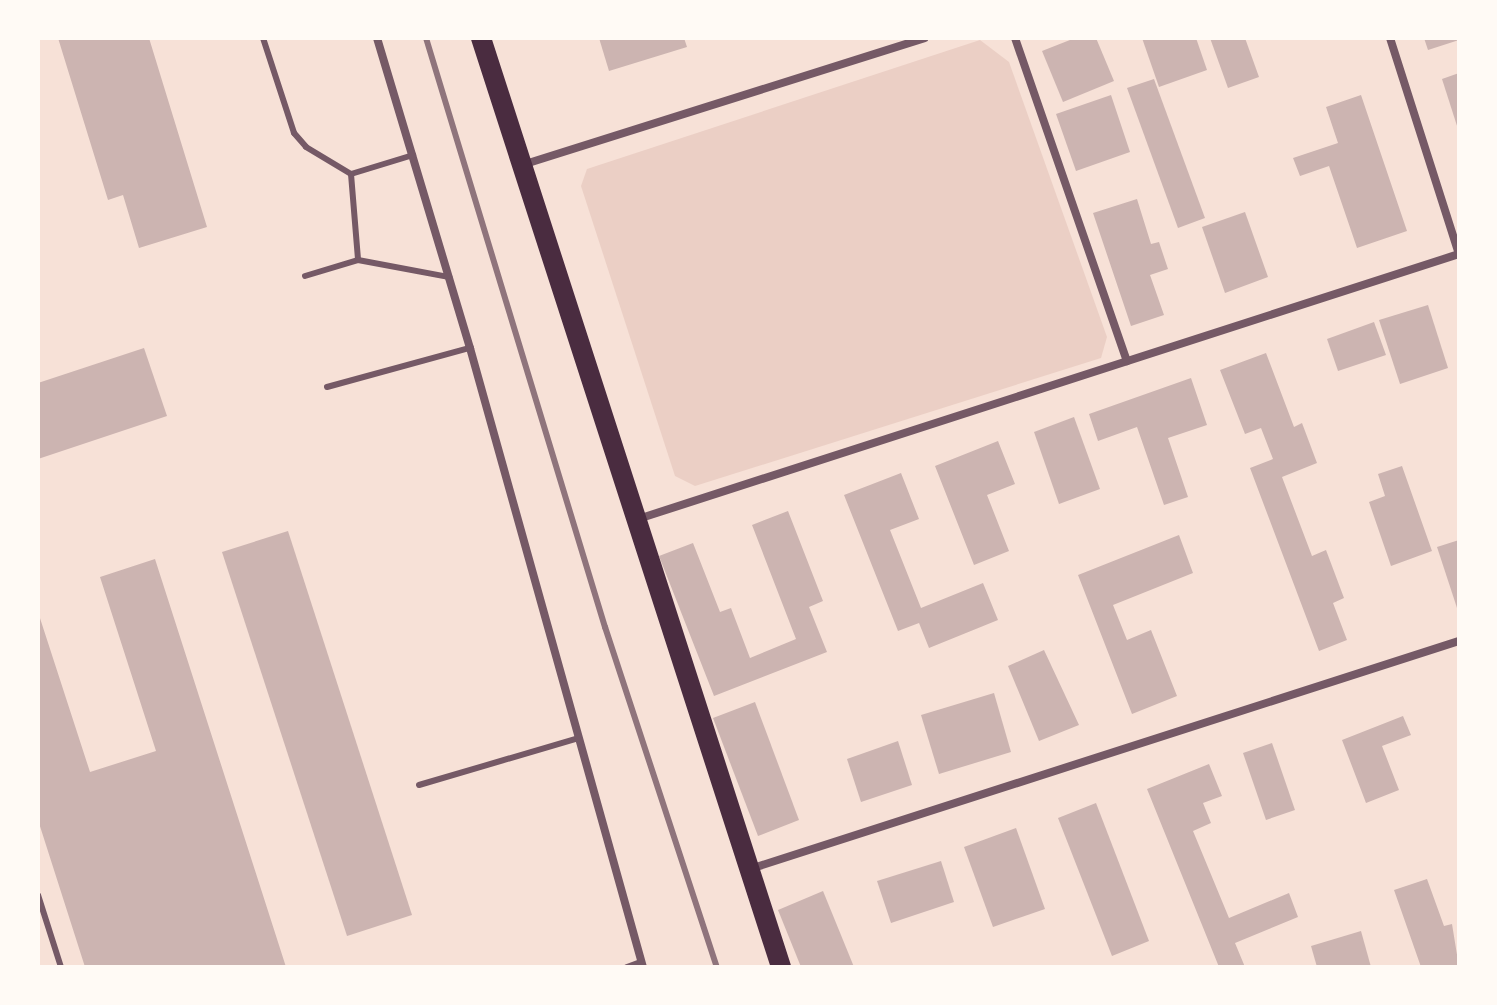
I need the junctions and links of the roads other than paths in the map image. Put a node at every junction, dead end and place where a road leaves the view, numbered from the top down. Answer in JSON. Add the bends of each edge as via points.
{"nodes":[{"id":1,"x":263,"y":38,"type":"edge"},
{"id":2,"x":377,"y":38,"type":"edge"},
{"id":3,"x":481,"y":38,"type":"edge"},
{"id":4,"x":924,"y":38,"type":"edge"},
{"id":5,"x":1015,"y":38,"type":"edge"},
{"id":6,"x":1390,"y":38,"type":"edge"},
{"id":7,"x":413,"y":155,"type":"junction"},
{"id":8,"x":522,"y":165,"type":"junction"},
{"id":9,"x":351,"y":174,"type":"junction"},
{"id":10,"x":1459,"y":254,"type":"edge"},
{"id":11,"x":358,"y":260,"type":"junction"},
{"id":12,"x":305,"y":276,"type":"dead end"},
{"id":13,"x":449,"y":277,"type":"junction"},
{"id":14,"x":470,"y":348,"type":"junction"},
{"id":15,"x":1127,"y":361,"type":"junction"},
{"id":16,"x":327,"y":387,"type":"dead end"},
{"id":17,"x":633,"y":520,"type":"junction"},
{"id":18,"x":1459,"y":641,"type":"edge"},
{"id":19,"x":579,"y":738,"type":"junction"},
{"id":20,"x":419,"y":785,"type":"dead end"},
{"id":21,"x":749,"y":869,"type":"junction"},
{"id":22,"x":38,"y":895,"type":"edge"},
{"id":23,"x":642,"y":964,"type":"edge"},
{"id":24,"x":61,"y":967,"type":"edge"},
{"id":25,"x":627,"y":967,"type":"edge"},
{"id":26,"x":781,"y":967,"type":"edge"}],
"edges":[{"from":1,"to":9,"type":"lane","via":[[294,133],[306,147]]},
{"from":2,"to":7,"type":"street"},
{"from":3,"to":8,"type":"main road"},
{"from":4,"to":8,"type":"street"},
{"from":5,"to":15,"type":"street"},
{"from":6,"to":10,"type":"street"},
{"from":7,"to":9,"type":"lane"},
{"from":7,"to":13,"type":"street"},
{"from":8,"to":17,"type":"main road"},
{"from":9,"to":11,"type":"lane"},
{"from":10,"to":15,"type":"street"},
{"from":11,"to":12,"type":"lane"},
{"from":11,"to":13,"type":"lane"},
{"from":13,"to":14,"type":"street"},
{"from":14,"to":16,"type":"lane"},
{"from":14,"to":19,"type":"street"},
{"from":15,"to":17,"type":"street"},
{"from":17,"to":21,"type":"main road"},
{"from":18,"to":21,"type":"street"},
{"from":19,"to":20,"type":"lane"},
{"from":19,"to":23,"type":"street"},
{"from":21,"to":26,"type":"main road"},
{"from":22,"to":24,"type":"lane"},
{"from":23,"to":25,"type":"lane"}]}
